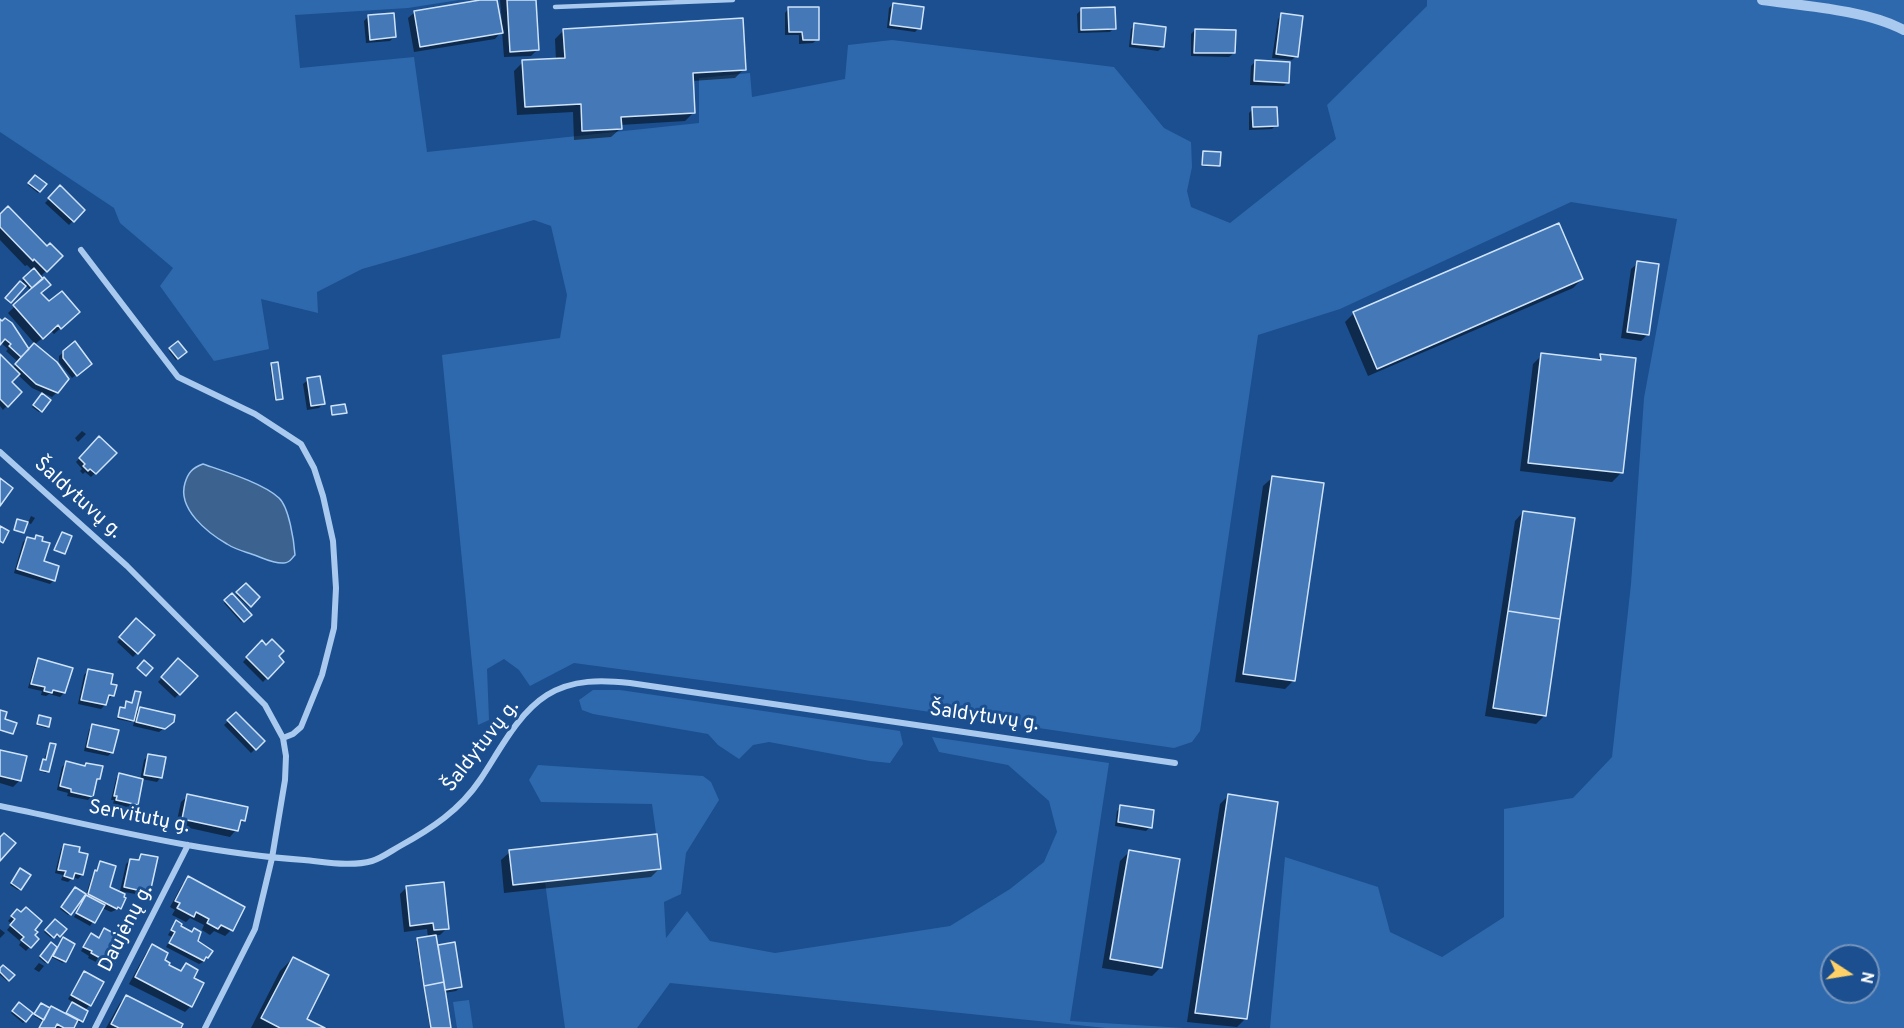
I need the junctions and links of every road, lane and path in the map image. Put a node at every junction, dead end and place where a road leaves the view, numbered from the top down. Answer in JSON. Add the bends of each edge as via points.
{"nodes":[{"id":1,"x":733,"y":0,"type":"edge"},
{"id":2,"x":1762,"y":0,"type":"edge"},
{"id":3,"x":555,"y":7,"type":"dead end"},
{"id":4,"x":1904,"y":30,"type":"edge"},
{"id":5,"x":81,"y":250,"type":"dead end"},
{"id":6,"x":0,"y":452,"type":"edge"},
{"id":7,"x":283,"y":738,"type":"junction"},
{"id":8,"x":1176,"y":763,"type":"dead end"},
{"id":9,"x":0,"y":806,"type":"edge"},
{"id":10,"x":188,"y":845,"type":"junction"},
{"id":11,"x":272,"y":858,"type":"junction"},
{"id":12,"x":95,"y":1028,"type":"edge"},
{"id":13,"x":205,"y":1028,"type":"edge"}],
"edges":[{"from":1,"to":3,"type":"lane"},
{"from":2,"to":4,"type":"street","via":[[1867,17]]},
{"from":5,"to":7,"type":"street","via":[[178,377],[255,414],[301,444],[314,468],[333,541],[334,628],[322,675],[301,727]]},
{"from":6,"to":7,"type":"street","name":"Šaldytuvų g.","via":[[127,566],[265,705]]},
{"from":7,"to":11,"type":"street","name":"Šaldytuvų g.","via":[[285,780]]},
{"from":8,"to":11,"type":"street","name":"Šaldytuvų g.","via":[[601,680],[576,683],[547,695],[523,717],[478,783],[451,813],[388,853],[371,861],[349,864]]},
{"from":9,"to":10,"type":"street","name":"Servitutų g."},
{"from":10,"to":11,"type":"street","name":"Servitutų g."},
{"from":10,"to":12,"type":"street","name":"Daujėnų g."},
{"from":11,"to":13,"type":"street","via":[[255,928]]}]}
